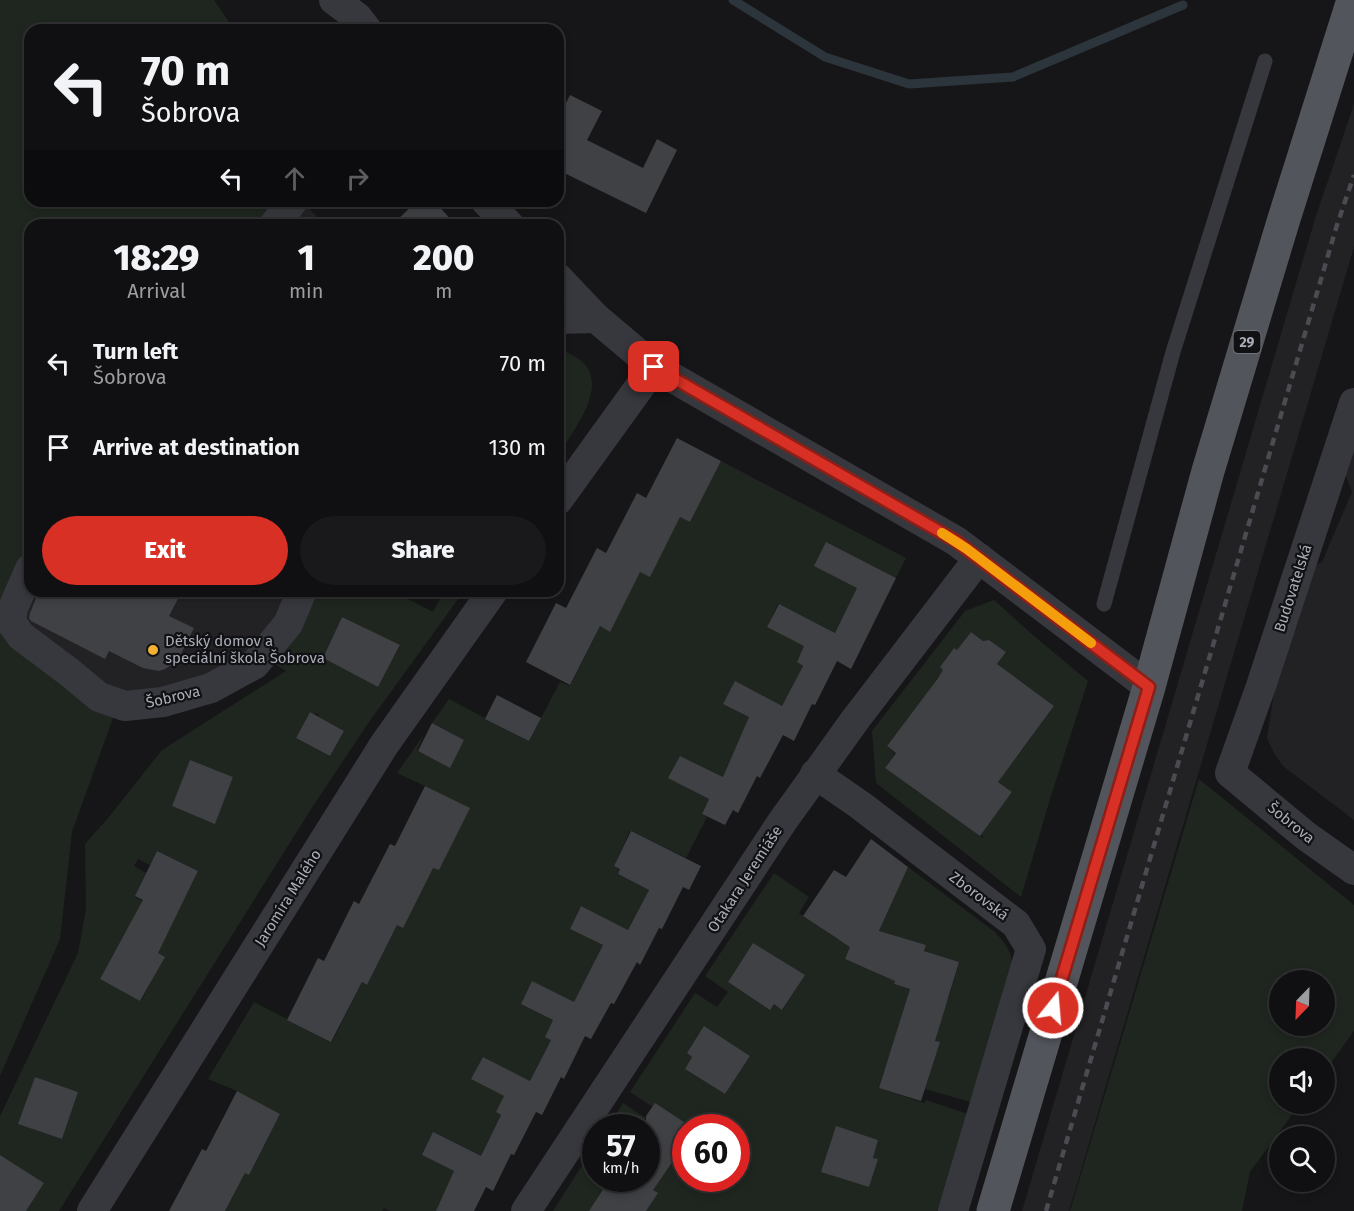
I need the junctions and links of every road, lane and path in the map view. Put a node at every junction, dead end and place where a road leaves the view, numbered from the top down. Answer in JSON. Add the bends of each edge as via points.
{"nodes":[{"id":1,"x":334,"y":0,"type":"edge"},
{"id":2,"x":1353,"y":0,"type":"edge"},
{"id":3,"x":363,"y":24,"type":"edge"},
{"id":4,"x":1265,"y":61,"type":"dead end"},
{"id":5,"x":288,"y":207,"type":"edge"},
{"id":6,"x":492,"y":207,"type":"edge"},
{"id":7,"x":279,"y":219,"type":"edge"},
{"id":8,"x":503,"y":219,"type":"edge"},
{"id":9,"x":564,"y":284,"type":"edge"},
{"id":10,"x":596,"y":318,"type":"junction"},
{"id":11,"x":564,"y":319,"type":"edge"},
{"id":12,"x":654,"y":367,"type":"junction"},
{"id":13,"x":1354,"y":403,"type":"edge"},
{"id":14,"x":564,"y":492,"type":"edge"},
{"id":15,"x":979,"y":558,"type":"junction"},
{"id":16,"x":24,"y":583,"type":"edge"},
{"id":17,"x":299,"y":597,"type":"edge"},
{"id":18,"x":489,"y":597,"type":"edge"},
{"id":19,"x":1104,"y":604,"type":"dead end"},
{"id":20,"x":1149,"y":687,"type":"junction"},
{"id":21,"x":1230,"y":773,"type":"joint"},
{"id":22,"x":815,"y":774,"type":"junction"},
{"id":23,"x":1354,"y":870,"type":"edge"},
{"id":24,"x":92,"y":1211,"type":"edge"},
{"id":25,"x":526,"y":1211,"type":"edge"},
{"id":26,"x":952,"y":1211,"type":"edge"},
{"id":27,"x":993,"y":1211,"type":"edge"}],
"edges":[{"from":1,"to":3,"type":"street"},
{"from":2,"to":20,"type":"main road","number":"29","via":[[1208,471]]},
{"from":4,"to":19,"type":"lane","via":[[1173,352]]},
{"from":5,"to":7,"type":"street"},
{"from":6,"to":8,"type":"street"},
{"from":9,"to":10,"type":"street"},
{"from":10,"to":11,"type":"street"},
{"from":10,"to":12,"type":"street"},
{"from":12,"to":14,"type":"street"},
{"from":12,"to":15,"type":"street","via":[[956,541]]},
{"from":13,"to":21,"type":"street","name":"Budovatelská"},
{"from":15,"to":20,"type":"street"},
{"from":15,"to":22,"type":"street","name":"Otakara Jeremiáše"},
{"from":16,"to":17,"type":"street","name":"Šobrova","via":[[11,622],[21,636],[99,697],[125,706],[163,702],[211,688],[255,664],[288,624]]},
{"from":18,"to":24,"type":"street","name":"Jaromíra Malého","via":[[384,745]]},
{"from":20,"to":27,"type":"main road","number":"29"},
{"from":21,"to":23,"type":"street","name":"Šobrova"},
{"from":22,"to":25,"type":"street","name":"Otakara Jeremiáše"},
{"from":22,"to":26,"type":"street","name":"Zborovská","via":[[1016,924],[1031,950]]}]}
